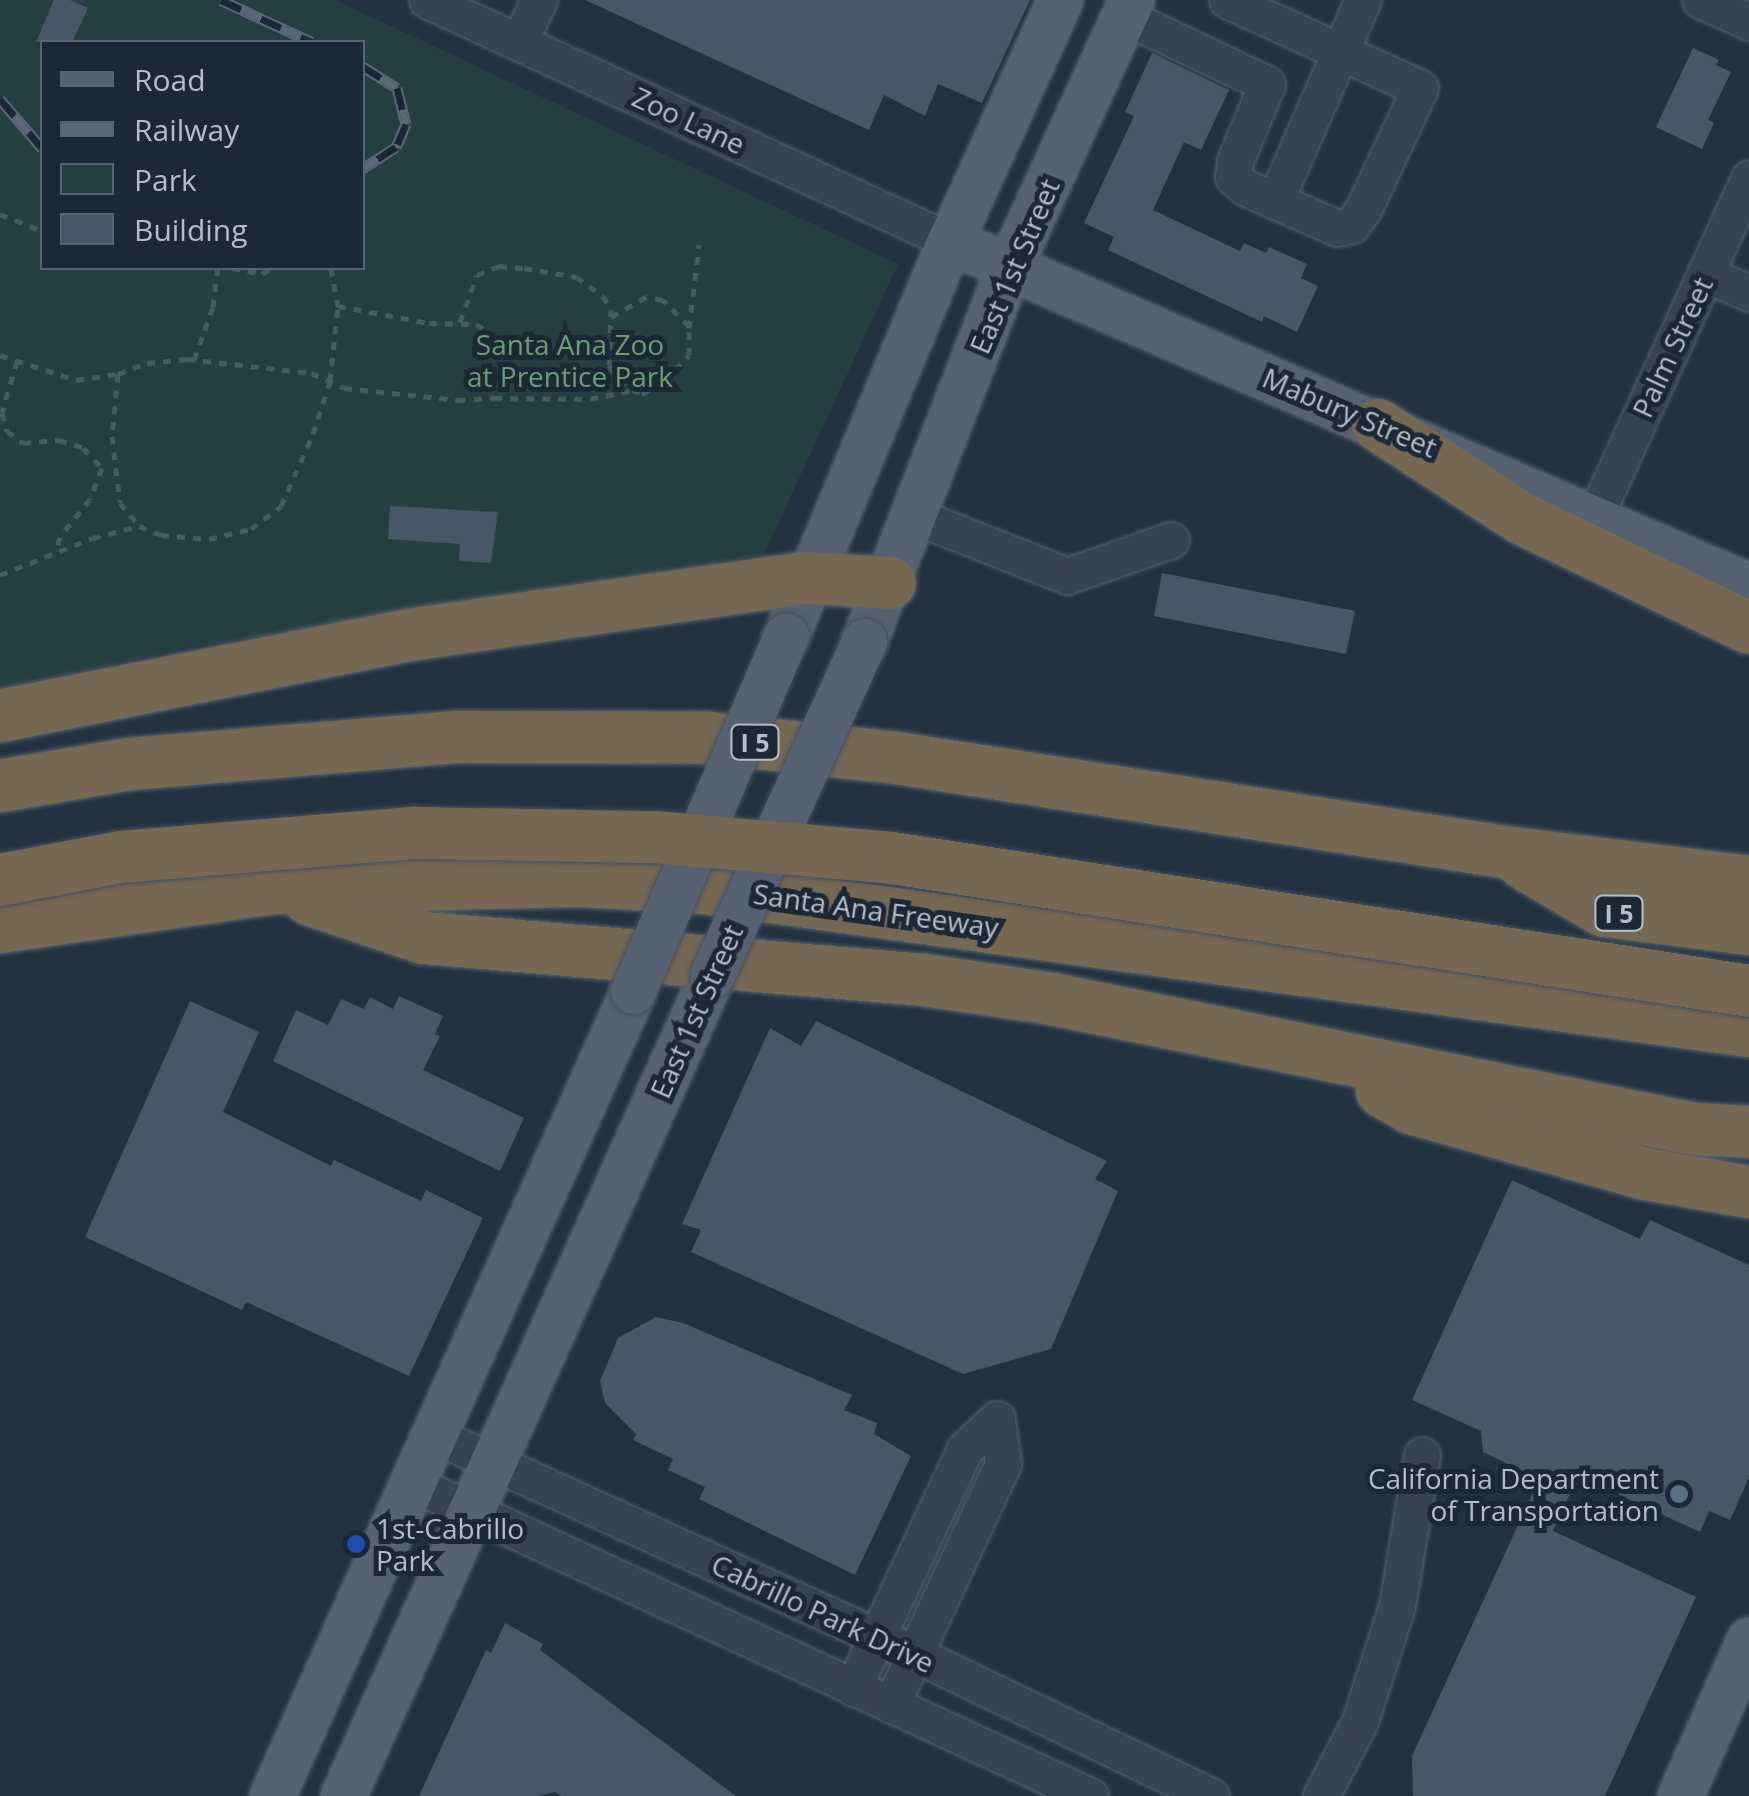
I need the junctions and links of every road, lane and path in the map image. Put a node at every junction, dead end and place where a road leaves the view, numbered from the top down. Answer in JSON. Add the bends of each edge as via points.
{"nodes":[{"id":1,"x":427,"y":0,"type":"edge"},
{"id":2,"x":539,"y":0,"type":"edge"},
{"id":3,"x":1060,"y":0,"type":"edge"},
{"id":4,"x":1227,"y":0,"type":"edge"},
{"id":5,"x":1363,"y":0,"type":"edge"},
{"id":6,"x":1700,"y":0,"type":"edge"},
{"id":7,"x":1127,"y":8,"type":"edge"},
{"id":8,"x":1749,"y":22,"type":"edge"},
{"id":9,"x":1292,"y":30,"type":"junction"},
{"id":10,"x":519,"y":42,"type":"junction"},
{"id":11,"x":1339,"y":51,"type":"junction"},
{"id":12,"x":1267,"y":84,"type":"junction"},
{"id":13,"x":1749,"y":178,"type":"edge"},
{"id":14,"x":1275,"y":201,"type":"junction"},
{"id":15,"x":0,"y":214,"type":"edge"},
{"id":16,"x":40,"y":230,"type":"edge"},
{"id":17,"x":950,"y":241,"type":"junction"},
{"id":18,"x":699,"y":246,"type":"dead end"},
{"id":19,"x":1010,"y":267,"type":"junction"},
{"id":20,"x":218,"y":270,"type":"edge"},
{"id":21,"x":242,"y":270,"type":"edge"},
{"id":22,"x":268,"y":270,"type":"edge"},
{"id":23,"x":331,"y":270,"type":"edge"},
{"id":24,"x":1705,"y":274,"type":"junction"},
{"id":25,"x":1749,"y":293,"type":"edge"},
{"id":26,"x":338,"y":306,"type":"junction"},
{"id":27,"x":611,"y":317,"type":"junction"},
{"id":28,"x":460,"y":322,"type":"junction"},
{"id":29,"x":689,"y":331,"type":"junction"},
{"id":30,"x":0,"y":355,"type":"edge"},
{"id":31,"x":194,"y":360,"type":"junction"},
{"id":32,"x":16,"y":361,"type":"junction"},
{"id":33,"x":118,"y":374,"type":"junction"},
{"id":34,"x":330,"y":380,"type":"junction"},
{"id":35,"x":633,"y":390,"type":"junction"},
{"id":36,"x":494,"y":398,"type":"junction"},
{"id":37,"x":1378,"y":425,"type":"junction"},
{"id":38,"x":915,"y":516,"type":"junction"},
{"id":39,"x":1594,"y":516,"type":"junction"},
{"id":40,"x":139,"y":526,"type":"junction"},
{"id":41,"x":1171,"y":540,"type":"dead end"},
{"id":42,"x":56,"y":551,"type":"junction"},
{"id":43,"x":0,"y":575,"type":"edge"},
{"id":44,"x":807,"y":578,"type":"junction"},
{"id":45,"x":890,"y":582,"type":"junction"},
{"id":46,"x":1749,"y":586,"type":"edge"},
{"id":47,"x":1749,"y":628,"type":"edge"},
{"id":48,"x":0,"y":716,"type":"edge"},
{"id":49,"x":0,"y":786,"type":"edge"},
{"id":50,"x":1504,"y":852,"type":"junction"},
{"id":51,"x":0,"y":853,"type":"edge"},
{"id":52,"x":0,"y":880,"type":"edge"},
{"id":53,"x":1749,"y":882,"type":"edge"},
{"id":54,"x":274,"y":888,"type":"junction"},
{"id":55,"x":0,"y":926,"type":"edge"},
{"id":56,"x":1749,"y":929,"type":"edge"},
{"id":57,"x":1749,"y":960,"type":"edge"},
{"id":58,"x":1749,"y":991,"type":"edge"},
{"id":59,"x":1749,"y":1030,"type":"edge"},
{"id":60,"x":1325,"y":1057,"type":"junction"},
{"id":61,"x":1749,"y":1132,"type":"edge"},
{"id":62,"x":1749,"y":1192,"type":"edge"},
{"id":63,"x":434,"y":1435,"type":"junction"},
{"id":64,"x":1422,"y":1454,"type":"dead end"},
{"id":65,"x":493,"y":1462,"type":"junction"},
{"id":66,"x":412,"y":1483,"type":"junction"},
{"id":67,"x":471,"y":1511,"type":"junction"},
{"id":68,"x":876,"y":1637,"type":"junction"},
{"id":69,"x":1749,"y":1640,"type":"edge"},
{"id":70,"x":915,"y":1655,"type":"junction"},
{"id":71,"x":853,"y":1688,"type":"junction"},
{"id":72,"x":891,"y":1705,"type":"junction"},
{"id":73,"x":272,"y":1796,"type":"edge"},
{"id":74,"x":342,"y":1796,"type":"edge"},
{"id":75,"x":1090,"y":1796,"type":"edge"},
{"id":76,"x":1211,"y":1796,"type":"edge"},
{"id":77,"x":1321,"y":1796,"type":"edge"},
{"id":78,"x":1680,"y":1796,"type":"edge"}],
"edges":[{"from":1,"to":10,"type":"street","name":"Zoo Lane"},
{"from":2,"to":10,"type":"street"},
{"from":3,"to":17,"type":"main road"},
{"from":4,"to":9,"type":"street"},
{"from":5,"to":11,"type":"street"},
{"from":6,"to":8,"type":"street"},
{"from":7,"to":12,"type":"street"},
{"from":7,"to":19,"type":"main road","name":"East 1st Street"},
{"from":9,"to":11,"type":"street"},
{"from":9,"to":12,"type":"street"},
{"from":10,"to":17,"type":"street","name":"Zoo Lane"},
{"from":11,"to":14,"type":"street"},
{"from":11,"to":14,"type":"street","via":[[1420,88],[1352,224],[1336,228]]},
{"from":12,"to":14,"type":"street","via":[[1234,177]]},
{"from":13,"to":24,"type":"street","name":"Palm Street"},
{"from":15,"to":16,"type":"path"},
{"from":17,"to":19,"type":"main road","name":"Mabury Street"},
{"from":17,"to":44,"type":"main road"},
{"from":18,"to":29,"type":"path"},
{"from":19,"to":37,"type":"main road","name":"Mabury Street"},
{"from":19,"to":38,"type":"main road","name":"East 1st Street"},
{"from":20,"to":31,"type":"path"},
{"from":21,"to":22,"type":"path"},
{"from":23,"to":26,"type":"path"},
{"from":24,"to":25,"type":"street"},
{"from":24,"to":39,"type":"street","name":"Palm Street"},
{"from":26,"to":28,"type":"path","via":[[429,323]]},
{"from":26,"to":34,"type":"path"},
{"from":27,"to":28,"type":"path","via":[[594,286],[576,277],[499,266],[477,275]]},
{"from":27,"to":29,"type":"path","via":[[646,297],[664,300]]},
{"from":27,"to":35,"type":"path","via":[[609,365],[618,382]]},
{"from":28,"to":36,"type":"path","via":[[490,332],[500,348]]},
{"from":29,"to":35,"type":"path","via":[[688,355],[664,381],[642,394]]},
{"from":30,"to":32,"type":"path"},
{"from":31,"to":33,"type":"path","via":[[147,363]]},
{"from":31,"to":34,"type":"path"},
{"from":32,"to":33,"type":"path","via":[[76,380]]},
{"from":32,"to":42,"type":"path","via":[[2,413],[6,431],[23,443],[59,440],[82,448],[102,468]]},
{"from":33,"to":40,"type":"path","via":[[112,436],[118,489]]},
{"from":34,"to":36,"type":"path","via":[[344,388]]},
{"from":34,"to":40,"type":"path","via":[[280,506],[251,529],[210,539]]},
{"from":35,"to":36,"type":"path","via":[[590,399]]},
{"from":37,"to":39,"type":"main road","name":"Mabury Street"},
{"from":37,"to":47,"type":"highway","via":[[1522,519]]},
{"from":38,"to":41,"type":"street","via":[[1067,576]]},
{"from":38,"to":45,"type":"main road","name":"East 1st Street"},
{"from":39,"to":46,"type":"main road","name":"Mabury Street"},
{"from":40,"to":42,"type":"path"},
{"from":42,"to":43,"type":"path"},
{"from":44,"to":45,"type":"highway"},
{"from":44,"to":48,"type":"highway","via":[[409,635]]},
{"from":44,"to":63,"type":"main road","bridge":true,"via":[[633,991]]},
{"from":45,"to":65,"type":"main road","name":"East 1st Street","bridge":true},
{"from":49,"to":50,"type":"highway","number":"I 5","via":[[130,764],[440,739],[709,738],[896,758]]},
{"from":50,"to":53,"type":"highway","number":"I 5"},
{"from":50,"to":56,"type":"highway","number":"I 5","via":[[1604,911]]},
{"from":51,"to":57,"type":"highway","bridge":true,"via":[[118,830],[416,810],[656,808],[903,834]]},
{"from":52,"to":58,"type":"highway","bridge":true,"via":[[121,857],[416,833],[653,837],[892,858]]},
{"from":54,"to":55,"type":"highway","name":"Santa Ana Freeway"},
{"from":54,"to":59,"type":"highway","name":"Santa Ana Freeway","via":[[581,881],[705,888]]},
{"from":54,"to":60,"type":"highway","via":[[424,938],[924,980]]},
{"from":60,"to":61,"type":"highway","via":[[1694,1128]]},
{"from":60,"to":62,"type":"highway","via":[[1411,1108],[1646,1174]]},
{"from":63,"to":65,"type":"street","name":"Cabrillo Park Drive"},
{"from":63,"to":66,"type":"main road"},
{"from":64,"to":77,"type":"street","via":[[1397,1606],[1360,1720]]},
{"from":65,"to":67,"type":"main road","name":"East 1st Street"},
{"from":65,"to":68,"type":"street","name":"Cabrillo Park Drive"},
{"from":66,"to":67,"type":"street","name":"Cabrillo Park Drive"},
{"from":66,"to":73,"type":"main road"},
{"from":67,"to":71,"type":"street","name":"Cabrillo Park Drive"},
{"from":67,"to":74,"type":"main road","name":"East 1st Street"},
{"from":68,"to":70,"type":"street","name":"Cabrillo Park Drive"},
{"from":68,"to":70,"type":"street","via":[[966,1449],[997,1419],[1003,1464]]},
{"from":68,"to":71,"type":"street"},
{"from":69,"to":78,"type":"main road"},
{"from":70,"to":72,"type":"street"},
{"from":70,"to":76,"type":"street","name":"Cabrillo Park Drive"},
{"from":71,"to":72,"type":"street","name":"Cabrillo Park Drive"},
{"from":72,"to":75,"type":"street","name":"Cabrillo Park Drive"}]}
